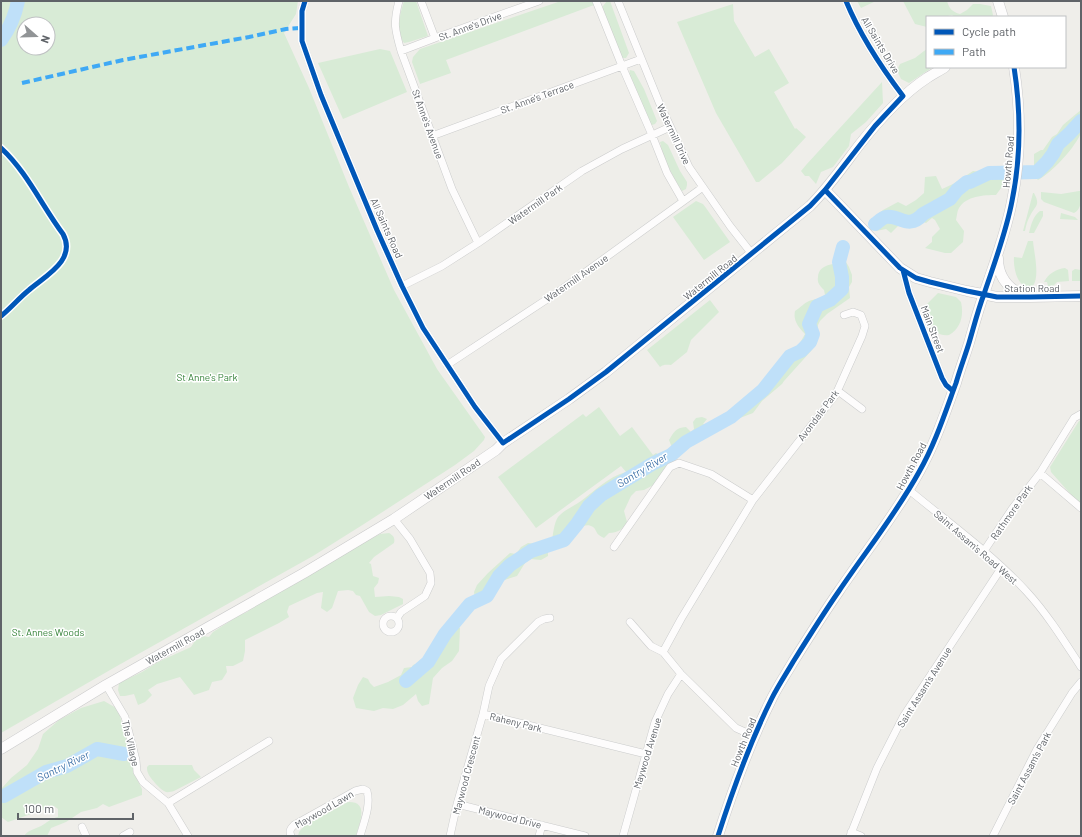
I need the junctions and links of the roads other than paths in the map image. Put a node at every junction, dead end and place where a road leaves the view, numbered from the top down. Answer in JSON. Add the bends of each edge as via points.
{"nodes":[{"id":1,"x":305,"y":1,"type":"edge"},
{"id":2,"x":399,"y":1,"type":"edge"},
{"id":3,"x":421,"y":1,"type":"edge"},
{"id":4,"x":539,"y":1,"type":"edge"},
{"id":5,"x":596,"y":1,"type":"edge"},
{"id":6,"x":618,"y":1,"type":"edge"},
{"id":7,"x":846,"y":1,"type":"edge"},
{"id":8,"x":998,"y":1,"type":"edge"},
{"id":9,"x":1002,"y":16,"type":"edge"},
{"id":10,"x":435,"y":38,"type":"junction"},
{"id":11,"x":401,"y":51,"type":"junction"},
{"id":12,"x":641,"y":59,"type":"junction"},
{"id":13,"x":622,"y":66,"type":"junction"},
{"id":14,"x":943,"y":68,"type":"edge"},
{"id":15,"x":1014,"y":68,"type":"edge"},
{"id":16,"x":903,"y":96,"type":"junction"},
{"id":17,"x":670,"y":127,"type":"junction"},
{"id":18,"x":652,"y":135,"type":"junction"},
{"id":19,"x":432,"y":136,"type":"junction"},
{"id":20,"x":703,"y":187,"type":"junction"},
{"id":21,"x":825,"y":190,"type":"junction"},
{"id":22,"x":683,"y":201,"type":"junction"},
{"id":23,"x":478,"y":243,"type":"junction"},
{"id":24,"x":1000,"y":246,"type":"junction"},
{"id":25,"x":752,"y":254,"type":"junction"},
{"id":26,"x":903,"y":270,"type":"junction"},
{"id":27,"x":402,"y":286,"type":"junction"},
{"id":28,"x":984,"y":294,"type":"junction"},
{"id":29,"x":1081,"y":296,"type":"edge"},
{"id":30,"x":1030,"y":297,"type":"junction"},
{"id":31,"x":844,"y":315,"type":"dead end"},
{"id":32,"x":447,"y":365,"type":"junction"},
{"id":33,"x":838,"y":391,"type":"junction"},
{"id":34,"x":953,"y":391,"type":"junction"},
{"id":35,"x":862,"y":409,"type":"dead end"},
{"id":36,"x":1081,"y":414,"type":"edge"},
{"id":37,"x":503,"y":443,"type":"junction"},
{"id":38,"x":1040,"y":473,"type":"junction"},
{"id":39,"x":909,"y":490,"type":"junction"},
{"id":40,"x":753,"y":500,"type":"junction"},
{"id":41,"x":1081,"y":508,"type":"edge"},
{"id":42,"x":394,"y":519,"type":"junction"},
{"id":43,"x":614,"y":547,"type":"dead end"},
{"id":44,"x":984,"y":551,"type":"junction"},
{"id":45,"x":1002,"y":567,"type":"junction"},
{"id":46,"x":397,"y":618,"type":"dead end"},
{"id":47,"x":550,"y":618,"type":"dead end"},
{"id":48,"x":630,"y":622,"type":"dead end"},
{"id":49,"x":663,"y":652,"type":"junction"},
{"id":50,"x":1081,"y":666,"type":"edge"},
{"id":51,"x":681,"y":674,"type":"junction"},
{"id":52,"x":1081,"y":682,"type":"edge"},
{"id":53,"x":106,"y":684,"type":"junction"},
{"id":54,"x":483,"y":714,"type":"junction"},
{"id":55,"x":754,"y":736,"type":"junction"},
{"id":56,"x":269,"y":742,"type":"dead end"},
{"id":57,"x":1,"y":749,"type":"edge"},
{"id":58,"x":646,"y":754,"type":"junction"},
{"id":59,"x":168,"y":803,"type":"junction"},
{"id":60,"x":458,"y":804,"type":"junction"},
{"id":61,"x":542,"y":825,"type":"junction"},
{"id":62,"x":82,"y":827,"type":"dead end"},
{"id":63,"x":130,"y":832,"type":"dead end"},
{"id":64,"x":851,"y":834,"type":"edge"},
{"id":65,"x":86,"y":836,"type":"edge"},
{"id":66,"x":123,"y":836,"type":"edge"},
{"id":67,"x":188,"y":836,"type":"edge"},
{"id":68,"x":291,"y":836,"type":"edge"},
{"id":69,"x":360,"y":836,"type":"edge"},
{"id":70,"x":450,"y":836,"type":"edge"},
{"id":71,"x":539,"y":836,"type":"edge"},
{"id":72,"x":585,"y":836,"type":"edge"},
{"id":73,"x":623,"y":836,"type":"edge"},
{"id":74,"x":718,"y":836,"type":"edge"},
{"id":75,"x":861,"y":836,"type":"edge"},
{"id":76,"x":993,"y":836,"type":"edge"}],
"edges":[{"from":1,"to":27,"type":"street","name":"All Saints Road","via":[[302,11],[302,41],[312,72]]},
{"from":2,"to":11,"type":"street","name":"St Anne's Avenue","via":[[395,15],[395,32]]},
{"from":3,"to":10,"type":"street"},
{"from":4,"to":10,"type":"street","name":"St. Anne's Drive"},
{"from":5,"to":13,"type":"street"},
{"from":6,"to":12,"type":"street","name":"Watermill Drive"},
{"from":7,"to":16,"type":"street","name":"All Saints Drive","via":[[872,50]]},
{"from":8,"to":9,"type":"main road"},
{"from":10,"to":11,"type":"street","name":"St. Anne's Drive"},
{"from":11,"to":19,"type":"street","name":"St Anne's Avenue"},
{"from":12,"to":13,"type":"street","name":"St. Anne's Terrace"},
{"from":12,"to":17,"type":"street","name":"Watermill Drive"},
{"from":13,"to":18,"type":"street"},
{"from":13,"to":19,"type":"street","name":"St. Anne's Terrace"},
{"from":14,"to":16,"type":"main road","name":"Watermill Road"},
{"from":15,"to":24,"type":"main road","name":"Howth Road","via":[[1020,121],[1017,177]]},
{"from":16,"to":21,"type":"main road","name":"Watermill Road","via":[[875,126]]},
{"from":17,"to":18,"type":"street","name":"Watermill Park"},
{"from":17,"to":20,"type":"street","name":"Watermill Drive","via":[[689,168]]},
{"from":18,"to":22,"type":"street","via":[[667,173]]},
{"from":18,"to":23,"type":"street","name":"Watermill Park","via":[[582,171]]},
{"from":19,"to":23,"type":"street","name":"St Anne's Avenue","via":[[452,189]]},
{"from":20,"to":22,"type":"street","name":"Watermill Avenue"},
{"from":20,"to":25,"type":"street","name":"Watermill Drive"},
{"from":21,"to":25,"type":"main road","name":"Watermill Road","via":[[810,206]]},
{"from":21,"to":26,"type":"main road","name":"Main Street"},
{"from":22,"to":32,"type":"street","name":"Watermill Avenue","via":[[558,292]]},
{"from":23,"to":27,"type":"street","name":"Watermill Park","via":[[442,266]]},
{"from":24,"to":28,"type":"main road","name":"Howth Road"},
{"from":24,"to":30,"type":"main road","name":"Station Road","via":[[998,267],[1003,280],[1014,290]]},
{"from":25,"to":37,"type":"main road","name":"Watermill Road","via":[[606,372]]},
{"from":26,"to":28,"type":"main road","name":"Main Street","via":[[916,278]]},
{"from":26,"to":34,"type":"street","name":"Main Street","via":[[909,293],[942,378]]},
{"from":27,"to":32,"type":"street","name":"All Saints Road","via":[[423,328]]},
{"from":28,"to":30,"type":"main road","name":"Station Road","via":[[996,297]]},
{"from":28,"to":34,"type":"main road","name":"Howth Road"},
{"from":29,"to":30,"type":"main road","name":"Station Road"},
{"from":31,"to":33,"type":"street","name":"Avondale Park","via":[[853,312],[861,315],[865,326]]},
{"from":32,"to":37,"type":"street","name":"All Saints Road"},
{"from":33,"to":35,"type":"street"},
{"from":33,"to":40,"type":"street","name":"Avondale Park"},
{"from":34,"to":39,"type":"main road","name":"Howth Road","via":[[936,438]]},
{"from":36,"to":38,"type":"street","name":"Rathmore Park","via":[[1074,418]]},
{"from":37,"to":42,"type":"main road","name":"Watermill Road"},
{"from":38,"to":41,"type":"street"},
{"from":38,"to":44,"type":"street","name":"Rathmore Park"},
{"from":39,"to":44,"type":"street","name":"Saint Assam's Road West"},
{"from":39,"to":55,"type":"main road","name":"Howth Road","via":[[806,641],[775,693]]},
{"from":40,"to":43,"type":"street","via":[[711,474],[679,463],[670,467]]},
{"from":40,"to":49,"type":"street","name":"Avondale Park","via":[[680,618]]},
{"from":42,"to":46,"type":"street","via":[[410,539],[430,573],[431,582],[425,596],[401,612]]},
{"from":42,"to":53,"type":"main road","name":"Watermill Road","via":[[304,573]]},
{"from":44,"to":45,"type":"street","name":"Saint Assam's Road West"},
{"from":45,"to":50,"type":"street","name":"Saint Assam's Road West","via":[[1050,619]]},
{"from":45,"to":64,"type":"street","name":"Saint Assam's Avenue","via":[[903,717],[877,768]]},
{"from":47,"to":54,"type":"street","name":"Raheny Park","via":[[538,622],[501,659],[489,686]]},
{"from":48,"to":49,"type":"street","via":[[651,646]]},
{"from":49,"to":51,"type":"street"},
{"from":51,"to":55,"type":"street","via":[[736,728]]},
{"from":51,"to":58,"type":"street","name":"Maywood Avenue","via":[[655,722]]},
{"from":52,"to":76,"type":"street","name":"Saint Assam's Park","via":[[1036,749]]},
{"from":53,"to":57,"type":"main road","name":"Watermill Road"},
{"from":53,"to":59,"type":"street","name":"The Village","via":[[125,717],[137,772],[143,782]]},
{"from":54,"to":58,"type":"street","name":"Raheny Park"},
{"from":54,"to":60,"type":"street","name":"Maywood Crescent"},
{"from":55,"to":74,"type":"main road","name":"Howth Road"},
{"from":56,"to":59,"type":"street"},
{"from":58,"to":73,"type":"street","name":"Maywood Avenue"},
{"from":59,"to":67,"type":"street","name":"The Village"},
{"from":60,"to":61,"type":"street","name":"Maywood Drive"},
{"from":60,"to":70,"type":"street","name":"Maywood Crescent"},
{"from":61,"to":71,"type":"street"},
{"from":61,"to":72,"type":"street","name":"Maywood Drive"},
{"from":62,"to":65,"type":"street"},
{"from":63,"to":66,"type":"street"},
{"from":64,"to":75,"type":"street"},
{"from":68,"to":69,"type":"street","name":"Maywood Lawn","via":[[290,828],[294,825],[363,789],[369,796]]}]}
